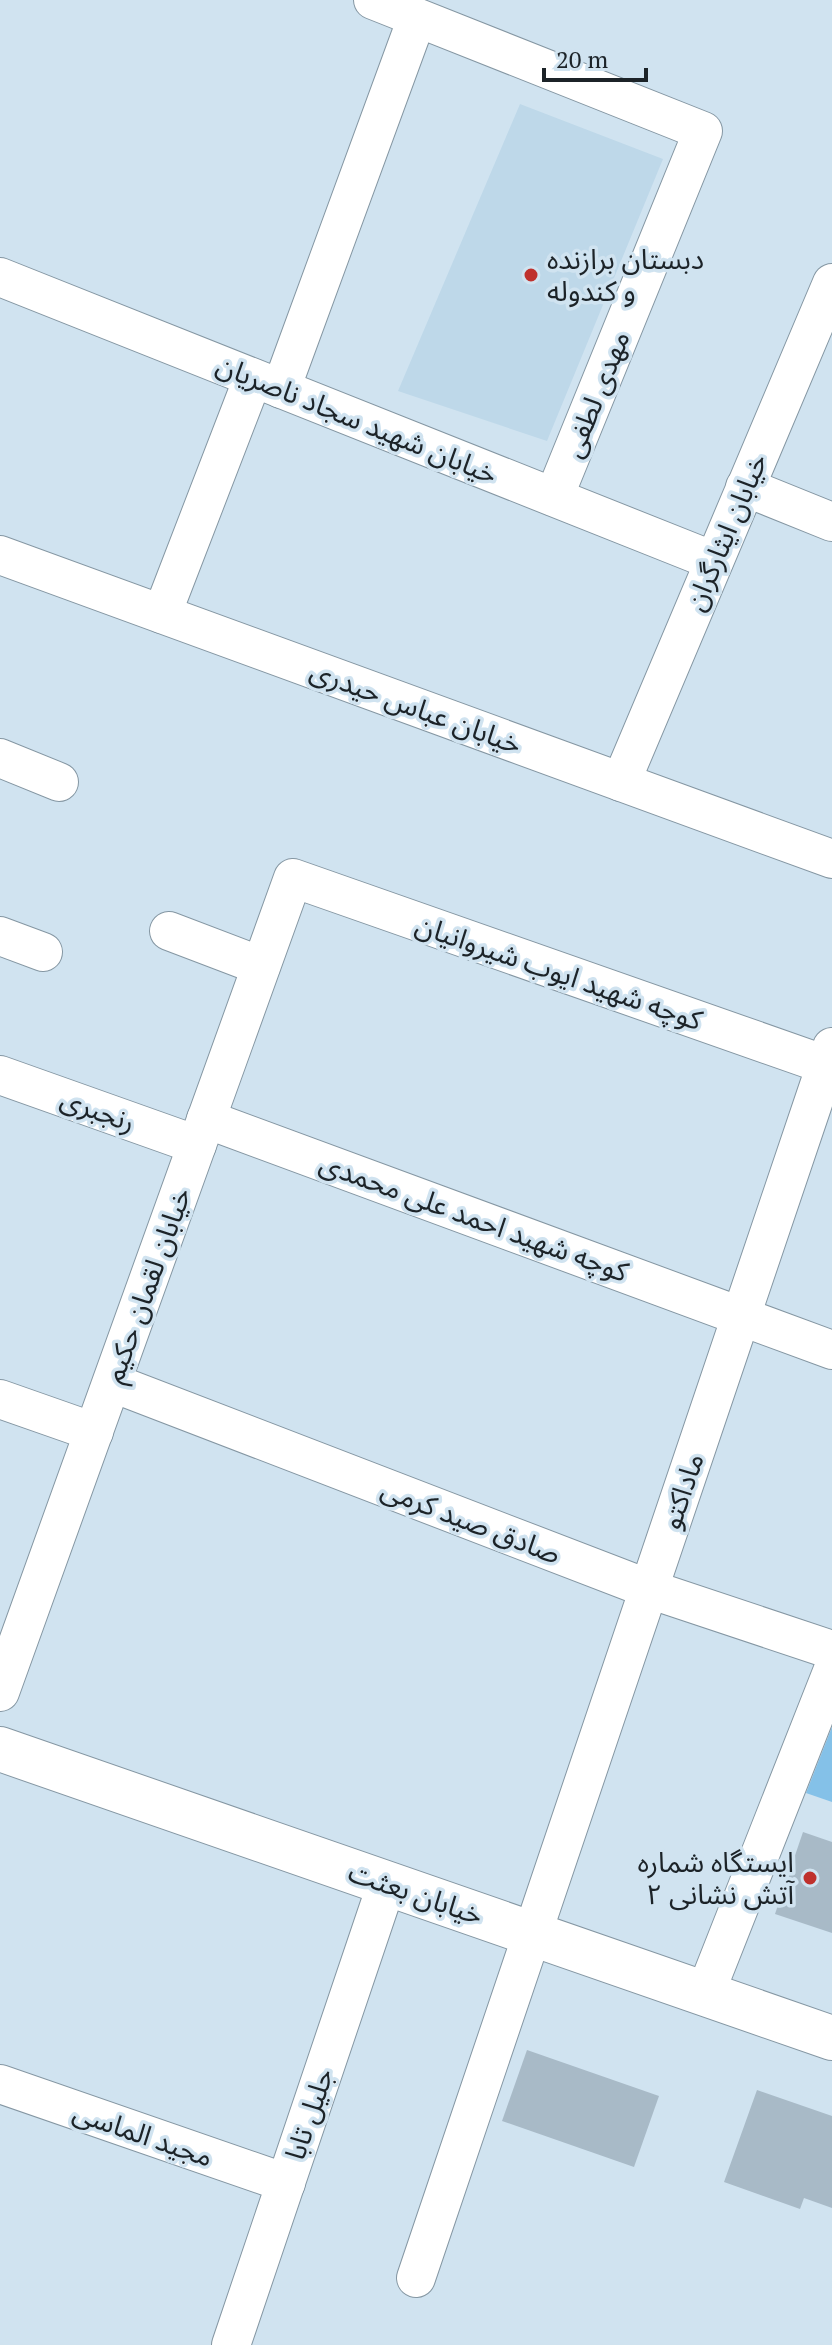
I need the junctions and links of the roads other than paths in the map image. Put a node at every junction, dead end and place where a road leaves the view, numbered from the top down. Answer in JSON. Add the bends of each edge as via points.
{"nodes":[{"id":1,"x":373,"y":0,"type":"edge"},
{"id":2,"x":417,"y":18,"type":"junction"},
{"id":3,"x":0,"y":277,"type":"edge"},
{"id":4,"x":832,"y":283,"type":"edge"},
{"id":5,"x":267,"y":383,"type":"junction"},
{"id":6,"x":745,"y":487,"type":"junction"},
{"id":7,"x":554,"y":497,"type":"junction"},
{"id":8,"x":832,"y":522,"type":"edge"},
{"id":9,"x":0,"y":555,"type":"edge"},
{"id":10,"x":714,"y":561,"type":"junction"},
{"id":11,"x":162,"y":614,"type":"junction"},
{"id":12,"x":0,"y":758,"type":"edge"},
{"id":13,"x":59,"y":782,"type":"dead end"},
{"id":14,"x":621,"y":782,"type":"junction"},
{"id":15,"x":832,"y":859,"type":"edge"},
{"id":16,"x":293,"y":878,"type":"joint"},
{"id":17,"x":169,"y":931,"type":"dead end"},
{"id":18,"x":0,"y":936,"type":"edge"},
{"id":19,"x":43,"y":952,"type":"dead end"},
{"id":20,"x":261,"y":966,"type":"junction"},
{"id":21,"x":829,"y":1056,"type":"edge"},
{"id":22,"x":0,"y":1075,"type":"edge"},
{"id":23,"x":202,"y":1132,"type":"junction"},
{"id":24,"x":742,"y":1315,"type":"junction"},
{"id":25,"x":832,"y":1350,"type":"edge"},
{"id":26,"x":113,"y":1383,"type":"junction"},
{"id":27,"x":0,"y":1399,"type":"edge"},
{"id":28,"x":94,"y":1432,"type":"junction"},
{"id":29,"x":649,"y":1589,"type":"junction"},
{"id":30,"x":832,"y":1650,"type":"edge"},
{"id":31,"x":832,"y":1672,"type":"edge"},
{"id":32,"x":0,"y":1692,"type":"edge"},
{"id":33,"x":0,"y":1749,"type":"edge"},
{"id":34,"x":387,"y":1883,"type":"junction"},
{"id":35,"x":532,"y":1934,"type":"junction"},
{"id":36,"x":705,"y":1994,"type":"junction"},
{"id":37,"x":832,"y":2038,"type":"edge"},
{"id":38,"x":0,"y":2084,"type":"edge"},
{"id":39,"x":286,"y":2183,"type":"junction"},
{"id":40,"x":416,"y":2278,"type":"dead end"},
{"id":41,"x":231,"y":2345,"type":"edge"}],
"edges":[{"from":1,"to":2,"type":"street","name":"مهدی لطفی"},
{"from":2,"to":5,"type":"street"},
{"from":2,"to":7,"type":"street","name":"مهدی لطفی","via":[[703,131]]},
{"from":3,"to":5,"type":"street","name":"خیابان شهید سجاد ناصریان"},
{"from":4,"to":6,"type":"street","name":"خیابان ایثارگران"},
{"from":5,"to":7,"type":"street","name":"خیابان شهید سجاد ناصریان"},
{"from":5,"to":11,"type":"street"},
{"from":6,"to":8,"type":"street"},
{"from":6,"to":10,"type":"street","name":"خیابان ایثارگران"},
{"from":7,"to":10,"type":"street","name":"خیابان شهید سجاد ناصریان"},
{"from":9,"to":11,"type":"street","name":"خیابان عباس حیدری"},
{"from":10,"to":14,"type":"street","name":"خیابان ایثارگران"},
{"from":11,"to":14,"type":"street","name":"خیابان عباس حیدری"},
{"from":12,"to":13,"type":"street"},
{"from":14,"to":15,"type":"street","name":"خیابان عباس حیدری"},
{"from":16,"to":20,"type":"street","name":"خیابان لقمان حکیم"},
{"from":16,"to":21,"type":"street","name":"کوچه شهید ایوب شیروانیان"},
{"from":17,"to":20,"type":"street"},
{"from":18,"to":19,"type":"street"},
{"from":20,"to":23,"type":"street","name":"خیابان لقمان حکیم"},
{"from":21,"to":24,"type":"street","name":"ماداکتو"},
{"from":22,"to":23,"type":"street","name":"رنجبری"},
{"from":23,"to":24,"type":"street","name":"کوچه شهید احمد علی محمدی"},
{"from":23,"to":26,"type":"street","name":"خیابان لقمان حکیم"},
{"from":24,"to":25,"type":"street","name":"کوچه شهید احمد علی محمدی"},
{"from":24,"to":29,"type":"street","name":"ماداکتو"},
{"from":26,"to":28,"type":"street","name":"خیابان لقمان حکیم"},
{"from":26,"to":29,"type":"street","name":"صادق صید کرمی"},
{"from":27,"to":28,"type":"street"},
{"from":28,"to":32,"type":"street","name":"خیابان لقمان حکیم"},
{"from":29,"to":30,"type":"street","name":"صادق صید کرمی"},
{"from":29,"to":35,"type":"street","name":"ماداکتو"},
{"from":31,"to":36,"type":"street"},
{"from":33,"to":34,"type":"street","name":"خیابان بعثت"},
{"from":34,"to":35,"type":"street","name":"خیابان بعثت"},
{"from":34,"to":39,"type":"street","name":"جلیل تابا"},
{"from":35,"to":36,"type":"street","name":"خیابان بعثت"},
{"from":35,"to":40,"type":"street","name":"ماداکتو"},
{"from":36,"to":37,"type":"street","name":"خیابان بعثت"},
{"from":38,"to":39,"type":"street","name":"مجید الماسی"},
{"from":39,"to":41,"type":"street","name":"جلیل تابا"}]}
